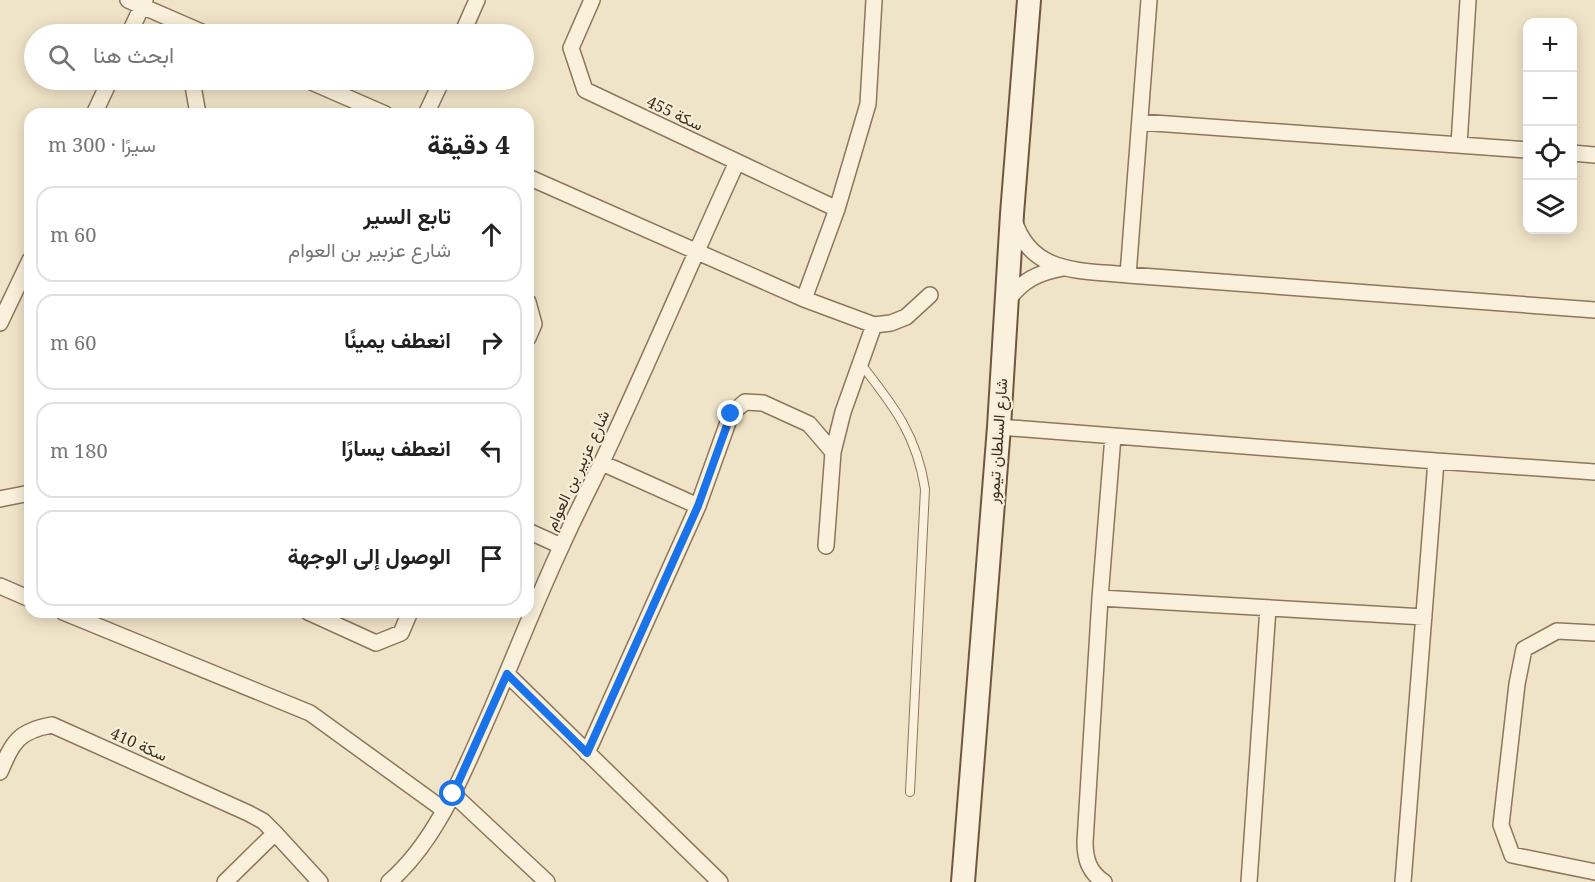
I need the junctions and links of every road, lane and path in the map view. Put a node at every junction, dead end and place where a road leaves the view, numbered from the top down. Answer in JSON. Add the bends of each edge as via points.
{"nodes":[{"id":1,"x":477,"y":0,"type":"edge"},
{"id":2,"x":592,"y":0,"type":"edge"},
{"id":3,"x":874,"y":0,"type":"edge"},
{"id":4,"x":1017,"y":0,"type":"edge"},
{"id":5,"x":1029,"y":0,"type":"edge"},
{"id":6,"x":1149,"y":0,"type":"edge"},
{"id":7,"x":1468,"y":0,"type":"edge"},
{"id":8,"x":138,"y":2,"type":"edge"},
{"id":9,"x":132,"y":24,"type":"edge"},
{"id":10,"x":182,"y":24,"type":"edge"},
{"id":11,"x":466,"y":24,"type":"edge"},
{"id":12,"x":105,"y":90,"type":"edge"},
{"id":13,"x":194,"y":90,"type":"edge"},
{"id":14,"x":330,"y":90,"type":"edge"},
{"id":15,"x":437,"y":90,"type":"edge"},
{"id":16,"x":97,"y":108,"type":"edge"},
{"id":17,"x":197,"y":108,"type":"edge"},
{"id":18,"x":371,"y":108,"type":"edge"},
{"id":19,"x":429,"y":108,"type":"edge"},
{"id":20,"x":1140,"y":122,"type":"junction"},
{"id":21,"x":1459,"y":145,"type":"junction"},
{"id":22,"x":1523,"y":150,"type":"edge"},
{"id":23,"x":1577,"y":153,"type":"edge"},
{"id":24,"x":1595,"y":155,"type":"edge"},
{"id":25,"x":737,"y":162,"type":"junction"},
{"id":26,"x":534,"y":180,"type":"edge"},
{"id":27,"x":837,"y":209,"type":"junction"},
{"id":28,"x":1012,"y":214,"type":"junction"},
{"id":29,"x":696,"y":252,"type":"junction"},
{"id":30,"x":1063,"y":268,"type":"junction"},
{"id":31,"x":24,"y":273,"type":"edge"},
{"id":32,"x":1128,"y":275,"type":"junction"},
{"id":33,"x":930,"y":295,"type":"dead end"},
{"id":34,"x":804,"y":300,"type":"junction"},
{"id":35,"x":1007,"y":301,"type":"junction"},
{"id":36,"x":1595,"y":310,"type":"edge"},
{"id":37,"x":0,"y":323,"type":"edge"},
{"id":38,"x":874,"y":325,"type":"junction"},
{"id":39,"x":860,"y":363,"type":"junction"},
{"id":40,"x":999,"y":427,"type":"junction"},
{"id":41,"x":1113,"y":436,"type":"junction"},
{"id":42,"x":833,"y":452,"type":"junction"},
{"id":43,"x":1436,"y":461,"type":"junction"},
{"id":44,"x":602,"y":463,"type":"junction"},
{"id":45,"x":1595,"y":472,"type":"edge"},
{"id":46,"x":24,"y":494,"type":"edge"},
{"id":47,"x":0,"y":500,"type":"edge"},
{"id":48,"x":698,"y":506,"type":"junction"},
{"id":49,"x":534,"y":534,"type":"edge"},
{"id":50,"x":561,"y":546,"type":"junction"},
{"id":51,"x":826,"y":546,"type":"dead end"},
{"id":52,"x":0,"y":586,"type":"edge"},
{"id":53,"x":24,"y":596,"type":"edge"},
{"id":54,"x":1100,"y":598,"type":"junction"},
{"id":55,"x":1268,"y":608,"type":"junction"},
{"id":56,"x":534,"y":610,"type":"edge"},
{"id":57,"x":1424,"y":617,"type":"junction"},
{"id":58,"x":78,"y":618,"type":"edge"},
{"id":59,"x":321,"y":618,"type":"edge"},
{"id":60,"x":407,"y":618,"type":"edge"},
{"id":61,"x":531,"y":618,"type":"edge"},
{"id":62,"x":1595,"y":633,"type":"edge"},
{"id":63,"x":507,"y":674,"type":"junction"},
{"id":64,"x":4,"y":750,"type":"edge"},
{"id":65,"x":587,"y":753,"type":"junction"},
{"id":66,"x":0,"y":772,"type":"edge"},
{"id":67,"x":910,"y":792,"type":"dead end"},
{"id":68,"x":453,"y":794,"type":"junction"},
{"id":69,"x":444,"y":810,"type":"junction"},
{"id":70,"x":275,"y":833,"type":"junction"},
{"id":71,"x":1595,"y":872,"type":"edge"},
{"id":72,"x":225,"y":882,"type":"edge"},
{"id":73,"x":320,"y":882,"type":"edge"},
{"id":74,"x":389,"y":882,"type":"edge"},
{"id":75,"x":547,"y":882,"type":"edge"},
{"id":76,"x":720,"y":882,"type":"edge"},
{"id":77,"x":952,"y":882,"type":"edge"},
{"id":78,"x":963,"y":882,"type":"edge"},
{"id":79,"x":1104,"y":882,"type":"edge"},
{"id":80,"x":1249,"y":882,"type":"edge"},
{"id":81,"x":1403,"y":882,"type":"edge"}],
"edges":[{"from":1,"to":11,"type":"street"},
{"from":2,"to":25,"type":"street","name":"سكة 455","via":[[571,48],[585,90]]},
{"from":3,"to":27,"type":"street","via":[[868,104]]},
{"from":4,"to":77,"type":"main road","name":"شارع السلطان تيمور"},
{"from":5,"to":28,"type":"main road","name":"شارع السلطان تيمور"},
{"from":6,"to":20,"type":"street"},
{"from":7,"to":21,"type":"street"},
{"from":8,"to":9,"type":"street"},
{"from":8,"to":10,"type":"street"},
{"from":12,"to":16,"type":"street"},
{"from":13,"to":17,"type":"street"},
{"from":14,"to":18,"type":"street"},
{"from":15,"to":19,"type":"street"},
{"from":20,"to":21,"type":"street"},
{"from":20,"to":32,"type":"street"},
{"from":21,"to":22,"type":"street"},
{"from":23,"to":24,"type":"street"},
{"from":25,"to":27,"type":"street","name":"سكة 455"},
{"from":25,"to":29,"type":"street","name":"شارع عزبير بن العوام"},
{"from":26,"to":29,"type":"street"},
{"from":27,"to":34,"type":"street"},
{"from":28,"to":30,"type":"street","via":[[1029,248],[1050,264]]},
{"from":28,"to":35,"type":"main road","name":"شارع السلطان تيمور"},
{"from":29,"to":34,"type":"street"},
{"from":29,"to":44,"type":"street","name":"شارع عزبير بن العوام"},
{"from":30,"to":32,"type":"street"},
{"from":30,"to":35,"type":"street","via":[[1030,278]]},
{"from":31,"to":37,"type":"street"},
{"from":32,"to":36,"type":"street"},
{"from":33,"to":38,"type":"street","via":[[906,317]]},
{"from":34,"to":38,"type":"street"},
{"from":35,"to":40,"type":"main road","name":"شارع السلطان تيمور"},
{"from":38,"to":39,"type":"street"},
{"from":39,"to":42,"type":"street"},
{"from":39,"to":67,"type":"lane","via":[[907,429],[919,458],[925,489]]},
{"from":40,"to":41,"type":"street"},
{"from":40,"to":78,"type":"main road","name":"شارع السلطان تيمور"},
{"from":41,"to":43,"type":"street"},
{"from":41,"to":54,"type":"street"},
{"from":42,"to":48,"type":"street","via":[[809,424],[763,403],[745,402],[731,414]]},
{"from":42,"to":51,"type":"street"},
{"from":43,"to":45,"type":"street"},
{"from":43,"to":57,"type":"street"},
{"from":44,"to":48,"type":"street"},
{"from":44,"to":50,"type":"street","name":"شارع عزبير بن العوام"},
{"from":46,"to":47,"type":"street"},
{"from":48,"to":65,"type":"street"},
{"from":49,"to":50,"type":"street"},
{"from":50,"to":56,"type":"street","name":"شارع عزبير بن العوام"},
{"from":52,"to":53,"type":"street"},
{"from":54,"to":55,"type":"street"},
{"from":54,"to":79,"type":"street","via":[[1084,842],[1087,863]]},
{"from":55,"to":57,"type":"street"},
{"from":55,"to":80,"type":"street"},
{"from":57,"to":81,"type":"street"},
{"from":58,"to":69,"type":"street","via":[[310,713]]},
{"from":59,"to":60,"type":"street","via":[[376,643],[401,633]]},
{"from":61,"to":63,"type":"street","name":"شارع عزبير بن العوام"},
{"from":62,"to":71,"type":"street","via":[[1557,631],[1524,649],[1501,825],[1512,855]]},
{"from":63,"to":65,"type":"street"},
{"from":63,"to":68,"type":"street","name":"شارع عزبير بن العوام"},
{"from":64,"to":66,"type":"street","name":"سكة 410"},
{"from":64,"to":70,"type":"street","name":"سكة 410","via":[[35,728],[52,725],[248,813]]},
{"from":65,"to":76,"type":"street"},
{"from":68,"to":69,"type":"street","name":"شارع عزبير بن العوام"},
{"from":68,"to":75,"type":"street"},
{"from":69,"to":74,"type":"street","name":"شارع عزبير بن العوام","via":[[421,848]]},
{"from":70,"to":72,"type":"street"},
{"from":70,"to":73,"type":"street","name":"سكة 410"}]}
